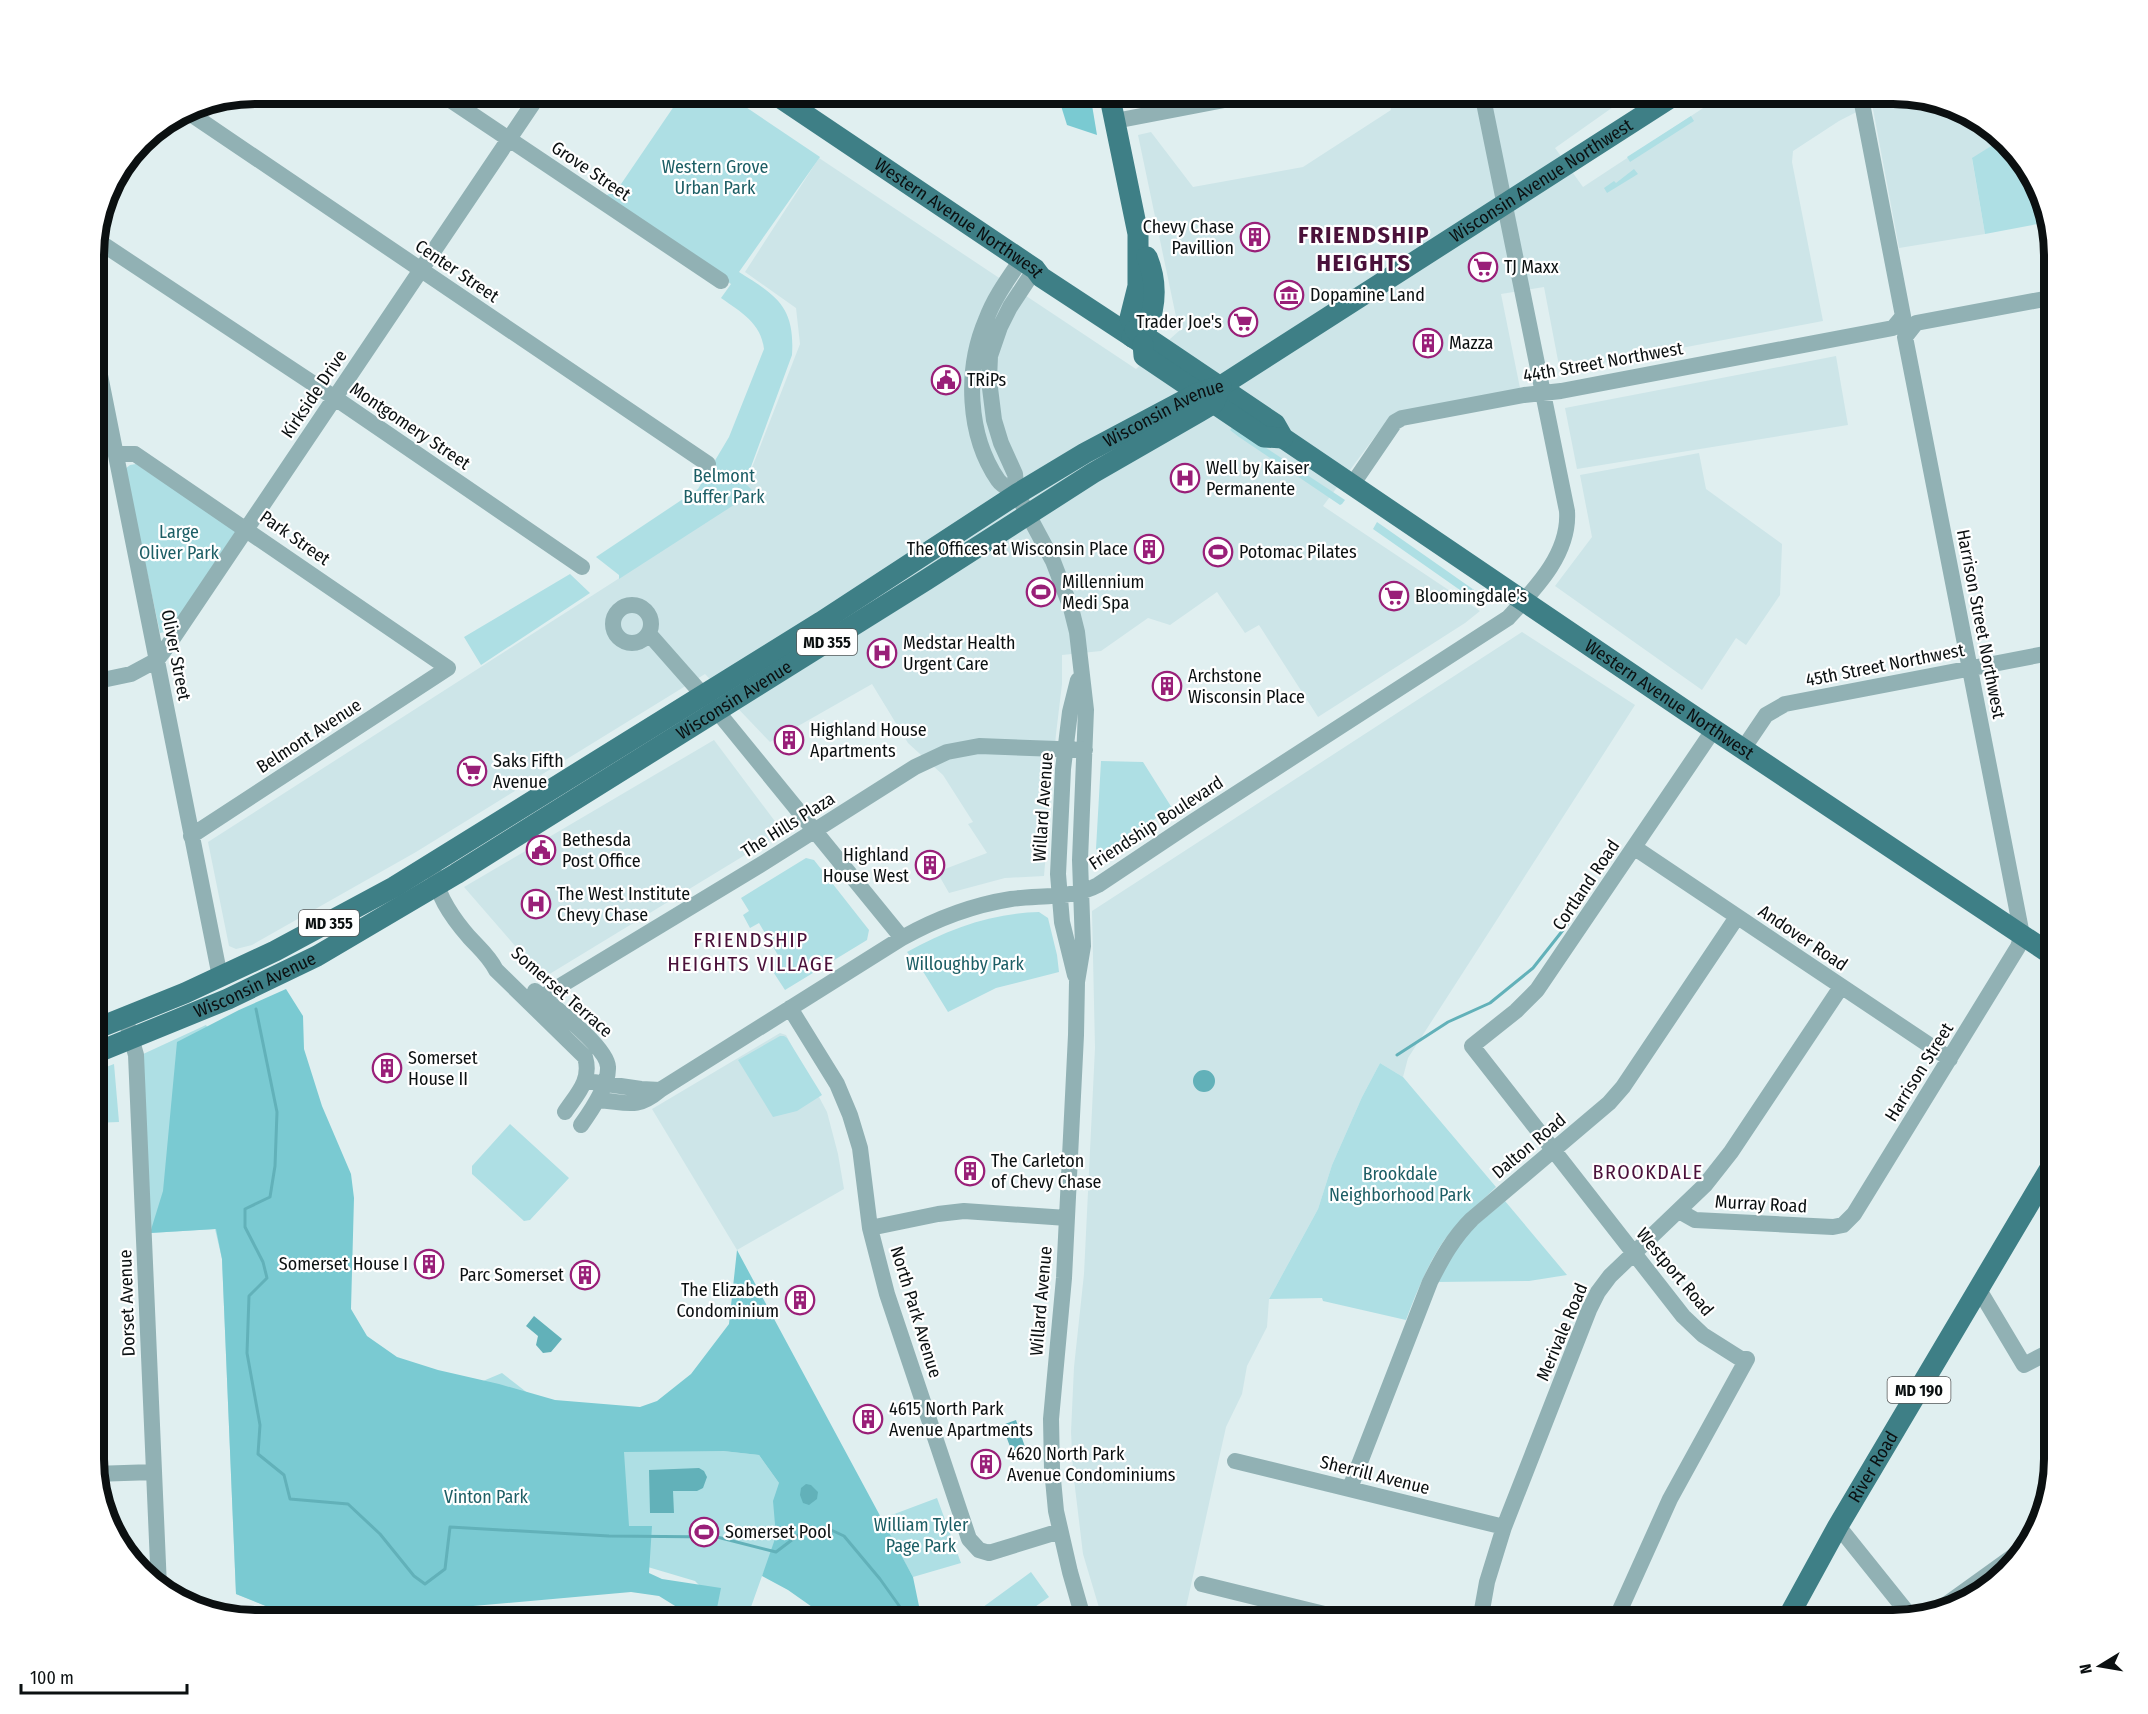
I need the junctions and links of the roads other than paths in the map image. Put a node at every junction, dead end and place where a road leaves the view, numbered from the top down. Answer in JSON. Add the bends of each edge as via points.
{"nodes":[{"id":1,"x":456,"y":104,"type":"edge"},
{"id":2,"x":533,"y":104,"type":"edge"},
{"id":3,"x":789,"y":104,"type":"edge"},
{"id":4,"x":1111,"y":104,"type":"edge"},
{"id":5,"x":1204,"y":104,"type":"edge"},
{"id":6,"x":1484,"y":104,"type":"edge"},
{"id":7,"x":1660,"y":104,"type":"edge"},
{"id":8,"x":1862,"y":104,"type":"edge"},
{"id":9,"x":194,"y":116,"type":"edge"},
{"id":10,"x":1115,"y":121,"type":"junction"},
{"id":11,"x":509,"y":140,"type":"junction"},
{"id":12,"x":1504,"y":205,"type":"junction"},
{"id":13,"x":1138,"y":234,"type":"junction"},
{"id":14,"x":104,"y":245,"type":"edge"},
{"id":15,"x":1028,"y":265,"type":"junction"},
{"id":16,"x":422,"y":270,"type":"junction"},
{"id":17,"x":721,"y":281,"type":"dead end"},
{"id":18,"x":2044,"y":299,"type":"edge"},
{"id":19,"x":1155,"y":304,"type":"junction"},
{"id":20,"x":1904,"y":323,"type":"junction"},
{"id":21,"x":1137,"y":337,"type":"junction"},
{"id":22,"x":1170,"y":353,"type":"junction"},
{"id":23,"x":1543,"y":393,"type":"junction"},
{"id":24,"x":1211,"y":394,"type":"junction"},
{"id":25,"x":104,"y":395,"type":"edge"},
{"id":26,"x":335,"y":398,"type":"junction"},
{"id":27,"x":981,"y":444,"type":"junction"},
{"id":28,"x":116,"y":454,"type":"junction"},
{"id":29,"x":1006,"y":456,"type":"junction"},
{"id":30,"x":708,"y":464,"type":"dead end"},
{"id":31,"x":1352,"y":485,"type":"junction"},
{"id":32,"x":1017,"y":494,"type":"junction"},
{"id":33,"x":1028,"y":514,"type":"junction"},
{"id":34,"x":247,"y":528,"type":"junction"},
{"id":35,"x":582,"y":567,"type":"dead end"},
{"id":36,"x":1524,"y":601,"type":"junction"},
{"id":37,"x":650,"y":635,"type":"dead end"},
{"id":38,"x":2044,"y":654,"type":"edge"},
{"id":39,"x":157,"y":660,"type":"junction"},
{"id":40,"x":448,"y":668,"type":"joint"},
{"id":41,"x":1970,"y":668,"type":"junction"},
{"id":42,"x":1080,"y":671,"type":"junction"},
{"id":43,"x":104,"y":680,"type":"edge"},
{"id":44,"x":710,"y":703,"type":"junction"},
{"id":45,"x":1714,"y":729,"type":"junction"},
{"id":46,"x":1066,"y":749,"type":"junction"},
{"id":47,"x":1743,"y":749,"type":"junction"},
{"id":48,"x":1085,"y":750,"type":"junction"},
{"id":49,"x":815,"y":831,"type":"junction"},
{"id":50,"x":191,"y":836,"type":"junction"},
{"id":51,"x":1635,"y":848,"type":"junction"},
{"id":52,"x":433,"y":862,"type":"junction"},
{"id":53,"x":436,"y":886,"type":"junction"},
{"id":54,"x":1081,"y":892,"type":"junction"},
{"id":55,"x":1059,"y":895,"type":"junction"},
{"id":56,"x":1737,"y":917,"type":"junction"},
{"id":57,"x":2022,"y":935,"type":"junction"},
{"id":58,"x":902,"y":938,"type":"junction"},
{"id":59,"x":2044,"y":950,"type":"edge"},
{"id":60,"x":220,"y":977,"type":"junction"},
{"id":61,"x":1077,"y":982,"type":"junction"},
{"id":62,"x":1841,"y":987,"type":"junction"},
{"id":63,"x":537,"y":1000,"type":"junction"},
{"id":64,"x":790,"y":1008,"type":"junction"},
{"id":65,"x":125,"y":1018,"type":"junction"},
{"id":66,"x":104,"y":1026,"type":"edge"},
{"id":67,"x":133,"y":1038,"type":"junction"},
{"id":68,"x":1472,"y":1046,"type":"joint"},
{"id":69,"x":104,"y":1050,"type":"edge"},
{"id":70,"x":1950,"y":1059,"type":"junction"},
{"id":71,"x":586,"y":1081,"type":"junction"},
{"id":72,"x":601,"y":1092,"type":"junction"},
{"id":73,"x":564,"y":1112,"type":"dead end"},
{"id":74,"x":581,"y":1125,"type":"dead end"},
{"id":75,"x":1553,"y":1151,"type":"junction"},
{"id":76,"x":2044,"y":1178,"type":"edge"},
{"id":77,"x":1679,"y":1211,"type":"junction"},
{"id":78,"x":1067,"y":1218,"type":"junction"},
{"id":79,"x":1843,"y":1225,"type":"joint"},
{"id":80,"x":870,"y":1228,"type":"junction"},
{"id":81,"x":1632,"y":1254,"type":"junction"},
{"id":82,"x":1978,"y":1288,"type":"junction"},
{"id":83,"x":2044,"y":1355,"type":"edge"},
{"id":84,"x":1236,"y":1461,"type":"dead end"},
{"id":85,"x":154,"y":1472,"type":"junction"},
{"id":86,"x":104,"y":1474,"type":"edge"},
{"id":87,"x":1350,"y":1488,"type":"junction"},
{"id":88,"x":1838,"y":1526,"type":"junction"},
{"id":89,"x":1504,"y":1527,"type":"junction"},
{"id":90,"x":1060,"y":1531,"type":"junction"},
{"id":91,"x":2001,"y":1565,"type":"edge"},
{"id":92,"x":159,"y":1576,"type":"edge"},
{"id":93,"x":1202,"y":1584,"type":"dead end"},
{"id":94,"x":1958,"y":1596,"type":"edge"},
{"id":95,"x":1905,"y":1609,"type":"edge"},
{"id":96,"x":1081,"y":1610,"type":"edge"},
{"id":97,"x":1308,"y":1610,"type":"edge"},
{"id":98,"x":1482,"y":1610,"type":"edge"},
{"id":99,"x":1620,"y":1610,"type":"edge"},
{"id":100,"x":1792,"y":1610,"type":"edge"}],
"edges":[{"from":1,"to":11,"type":"street","name":"Grove Street"},
{"from":2,"to":11,"type":"street","name":"Kirkside Drive"},
{"from":3,"to":15,"type":"main road","name":"Western Avenue Northwest"},
{"from":4,"to":10,"type":"main road"},
{"from":5,"to":10,"type":"street"},
{"from":6,"to":12,"type":"street","name":"Friendship Boulevard"},
{"from":7,"to":12,"type":"main road","name":"Wisconsin Avenue Northwest"},
{"from":8,"to":20,"type":"street","name":"Harrison Street Northwest"},
{"from":9,"to":16,"type":"street","name":"Center Street"},
{"from":10,"to":13,"type":"main road"},
{"from":11,"to":16,"type":"street","name":"Kirkside Drive"},
{"from":11,"to":17,"type":"street","name":"Grove Street"},
{"from":12,"to":23,"type":"street","name":"Friendship Boulevard"},
{"from":12,"to":24,"type":"main road","name":"Wisconsin Avenue Northwest"},
{"from":13,"to":19,"type":"main road","via":[[1149,262]]},
{"from":13,"to":21,"type":"main road","via":[[1139,277],[1130,318]]},
{"from":14,"to":26,"type":"street","name":"Montgomery Street"},
{"from":15,"to":21,"type":"main road","name":"Western Avenue Northwest"},
{"from":15,"to":27,"type":"street","via":[[994,302],[978,345],[973,397]]},
{"from":15,"to":29,"type":"street","via":[[1000,327],[988,373],[997,432]]},
{"from":16,"to":26,"type":"street","name":"Kirkside Drive"},
{"from":16,"to":30,"type":"street","name":"Center Street"},
{"from":18,"to":20,"type":"street","name":"44th Street Northwest"},
{"from":19,"to":21,"type":"main road","via":[[1147,328]]},
{"from":19,"to":22,"type":"main road"},
{"from":20,"to":23,"type":"street","name":"44th Street Northwest"},
{"from":20,"to":41,"type":"street","name":"Harrison Street Northwest"},
{"from":21,"to":22,"type":"main road","name":"Western Avenue Northwest"},
{"from":21,"to":24,"type":"main road","name":"Western Avenue Northwest","via":[[1144,356]]},
{"from":22,"to":24,"type":"main road","name":"Western Avenue Northwest"},
{"from":23,"to":31,"type":"street","name":"44th Street Northwest","via":[[1402,418],[1395,422]]},
{"from":23,"to":36,"type":"street","name":"Friendship Boulevard","via":[[1567,528],[1558,553]]},
{"from":24,"to":31,"type":"main road","name":"Western Avenue Northwest","via":[[1275,423],[1283,438]]},
{"from":24,"to":32,"type":"main road","name":"Wisconsin Avenue","number":"MD 355","via":[[1077,457]]},
{"from":24,"to":33,"type":"main road","name":"Wisconsin Avenue","number":"MD 355"},
{"from":25,"to":28,"type":"street","name":"Oliver Street"},
{"from":26,"to":34,"type":"street","name":"Kirkside Drive"},
{"from":26,"to":35,"type":"street","name":"Montgomery Street"},
{"from":27,"to":29,"type":"street"},
{"from":27,"to":32,"type":"street","via":[[1000,482]]},
{"from":28,"to":34,"type":"street","name":"Park Street","via":[[135,454]]},
{"from":28,"to":39,"type":"street","name":"Oliver Street"},
{"from":29,"to":32,"type":"street","via":[[1015,474]]},
{"from":31,"to":36,"type":"main road","name":"Western Avenue Northwest"},
{"from":32,"to":33,"type":"street","name":"Willard Avenue"},
{"from":32,"to":44,"type":"main road","name":"Wisconsin Avenue","number":"MD 355","via":[[821,621]]},
{"from":33,"to":42,"type":"street","name":"Willard Avenue","via":[[1063,584],[1074,619]]},
{"from":33,"to":44,"type":"main road","name":"Wisconsin Avenue","number":"MD 355"},
{"from":34,"to":39,"type":"street","name":"Kirkside Drive"},
{"from":34,"to":40,"type":"street","name":"Park Street"},
{"from":36,"to":45,"type":"main road","name":"Western Avenue Northwest"},
{"from":36,"to":54,"type":"street","name":"Friendship Boulevard","via":[[1508,618],[1098,885]]},
{"from":37,"to":44,"type":"street"},
{"from":38,"to":41,"type":"street","name":"45th Street Northwest"},
{"from":39,"to":43,"type":"street","name":"Kirkside Drive","via":[[130,674]]},
{"from":39,"to":50,"type":"street","name":"Oliver Street"},
{"from":40,"to":50,"type":"street","name":"Belmont Avenue"},
{"from":41,"to":47,"type":"street","name":"45th Street Northwest","via":[[1780,706],[1766,715]]},
{"from":41,"to":57,"type":"street","name":"Harrison Street Northwest"},
{"from":42,"to":46,"type":"street","name":"Willard Avenue"},
{"from":42,"to":48,"type":"street","name":"Willard Avenue","via":[[1086,710]]},
{"from":44,"to":49,"type":"street"},
{"from":44,"to":52,"type":"main road","name":"Wisconsin Avenue","number":"MD 355"},
{"from":44,"to":53,"type":"main road","name":"Wisconsin Avenue","number":"MD 355"},
{"from":45,"to":47,"type":"main road","name":"Western Avenue Northwest"},
{"from":45,"to":51,"type":"street","name":"Cortland Road"},
{"from":46,"to":48,"type":"street","name":"The Hills Plaza"},
{"from":46,"to":49,"type":"street","name":"The Hills Plaza","via":[[979,746],[947,752],[915,767]]},
{"from":46,"to":55,"type":"street","name":"Willard Avenue"},
{"from":47,"to":57,"type":"main road","name":"Western Avenue Northwest"},
{"from":48,"to":54,"type":"street","name":"Willard Avenue"},
{"from":49,"to":58,"type":"street"},
{"from":49,"to":63,"type":"street","name":"The Hills Plaza"},
{"from":50,"to":60,"type":"street","name":"Oliver Street"},
{"from":51,"to":56,"type":"street","name":"Andover Road"},
{"from":51,"to":68,"type":"street","name":"Cortland Road","via":[[1538,990]]},
{"from":52,"to":53,"type":"street","name":"Somerset Terrace"},
{"from":52,"to":60,"type":"main road","name":"Wisconsin Avenue","number":"MD 355","via":[[313,932]]},
{"from":53,"to":63,"type":"street","name":"Somerset Terrace","via":[[496,970]]},
{"from":53,"to":67,"type":"main road","name":"Wisconsin Avenue","number":"MD 355","via":[[281,975]]},
{"from":54,"to":55,"type":"street","name":"Friendship Boulevard"},
{"from":54,"to":61,"type":"street","name":"Willard Avenue","via":[[1083,946]]},
{"from":55,"to":58,"type":"street","name":"Friendship Boulevard","via":[[1010,899],[977,907],[937,920]]},
{"from":55,"to":61,"type":"street","name":"Willard Avenue"},
{"from":56,"to":62,"type":"street","name":"Andover Road"},
{"from":56,"to":75,"type":"street","name":"Dalton Road","via":[[1623,1087]]},
{"from":57,"to":59,"type":"main road","name":"Western Avenue Northwest"},
{"from":57,"to":70,"type":"street","name":"Harrison Street"},
{"from":58,"to":64,"type":"street","name":"Friendship Boulevard"},
{"from":60,"to":65,"type":"main road","name":"Wisconsin Avenue","number":"MD 355"},
{"from":61,"to":78,"type":"street","name":"Willard Avenue"},
{"from":62,"to":70,"type":"street","name":"Andover Road"},
{"from":62,"to":77,"type":"street","name":"Merivale Road","via":[[1731,1152]]},
{"from":63,"to":71,"type":"street","name":"Somerset Terrace","via":[[585,1057]]},
{"from":63,"to":72,"type":"street","name":"Somerset Terrace","via":[[570,1021],[604,1055],[608,1066]]},
{"from":64,"to":72,"type":"street","name":"Friendship Boulevard","via":[[648,1101],[636,1104]]},
{"from":64,"to":80,"type":"street","name":"North Park Avenue","via":[[837,1084],[850,1115],[860,1148]]},
{"from":65,"to":66,"type":"main road","name":"Wisconsin Avenue","number":"MD 355"},
{"from":65,"to":67,"type":"street","name":"Dorset Avenue"},
{"from":67,"to":69,"type":"main road","name":"Wisconsin Avenue","number":"MD 355"},
{"from":67,"to":85,"type":"street","name":"Dorset Avenue"},
{"from":68,"to":75,"type":"street","name":"Westport Road"},
{"from":70,"to":79,"type":"street","name":"Harrison Street","via":[[1854,1214]]},
{"from":71,"to":72,"type":"street","name":"Friendship Boulevard"},
{"from":71,"to":73,"type":"street"},
{"from":72,"to":74,"type":"street"},
{"from":75,"to":81,"type":"street","name":"Westport Road"},
{"from":75,"to":87,"type":"street","name":"Dalton Road","via":[[1472,1219],[1442,1256]]},
{"from":76,"to":82,"type":"main road","name":"River Road","number":"MD 190"},
{"from":77,"to":79,"type":"street","name":"Murray Road","via":[[1695,1220]]},
{"from":77,"to":81,"type":"street","name":"Merivale Road"},
{"from":78,"to":80,"type":"street","via":[[964,1211]]},
{"from":78,"to":90,"type":"street","name":"Willard Avenue","via":[[1051,1419],[1053,1490]]},
{"from":80,"to":90,"type":"street","name":"North Park Avenue","via":[[887,1294],[969,1539],[979,1550],[989,1553]]},
{"from":81,"to":89,"type":"street","name":"Merivale Road","via":[[1610,1276],[1589,1310]]},
{"from":81,"to":99,"type":"street","name":"Westport Road","via":[[1703,1335],[1747,1359],[1670,1499]]},
{"from":82,"to":83,"type":"street","via":[[2024,1365]]},
{"from":82,"to":88,"type":"main road","name":"River Road","number":"MD 190"},
{"from":84,"to":87,"type":"street","name":"Sherrill Avenue"},
{"from":85,"to":86,"type":"street"},
{"from":85,"to":92,"type":"street","name":"Dorset Avenue"},
{"from":87,"to":89,"type":"street","name":"Sherrill Avenue"},
{"from":88,"to":95,"type":"street"},
{"from":88,"to":100,"type":"main road","name":"River Road","number":"MD 190"},
{"from":89,"to":98,"type":"street","name":"Merivale Road"},
{"from":90,"to":96,"type":"street","name":"Willard Avenue"},
{"from":91,"to":94,"type":"street"},
{"from":93,"to":97,"type":"street"}]}
